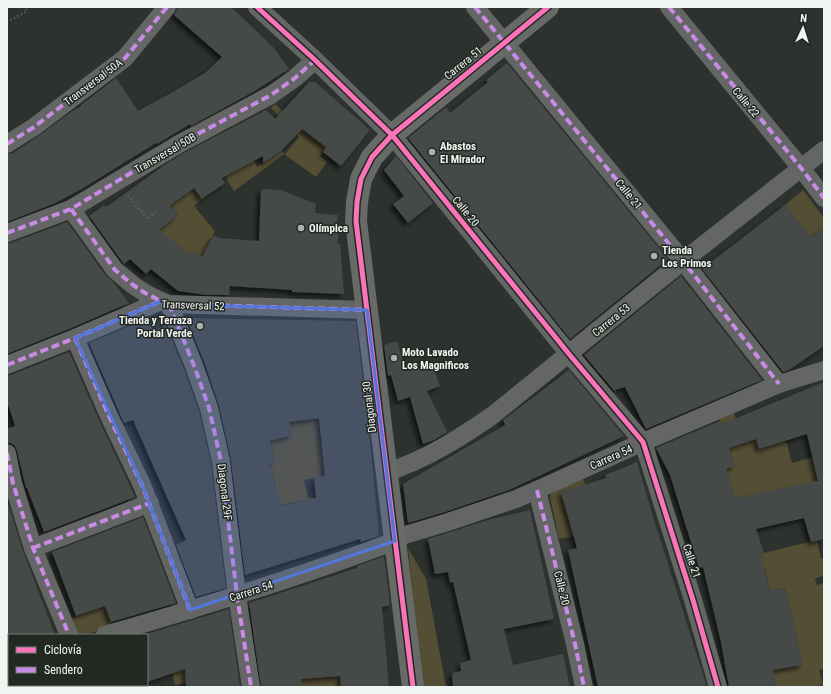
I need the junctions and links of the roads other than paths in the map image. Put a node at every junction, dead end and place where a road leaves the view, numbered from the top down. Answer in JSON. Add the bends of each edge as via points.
{"nodes":[{"id":1,"x":168,"y":7,"type":"edge"},
{"id":2,"x":258,"y":7,"type":"edge"},
{"id":3,"x":475,"y":7,"type":"edge"},
{"id":4,"x":548,"y":7,"type":"edge"},
{"id":5,"x":669,"y":7,"type":"edge"},
{"id":6,"x":504,"y":42,"type":"junction"},
{"id":7,"x":315,"y":60,"type":"junction"},
{"id":8,"x":392,"y":134,"type":"junction"},
{"id":9,"x":7,"y":144,"type":"edge"},
{"id":10,"x":824,"y":150,"type":"edge"},
{"id":11,"x":801,"y":168,"type":"junction"},
{"id":12,"x":824,"y":198,"type":"edge"},
{"id":13,"x":71,"y":209,"type":"junction"},
{"id":14,"x":7,"y":233,"type":"edge"},
{"id":15,"x":683,"y":261,"type":"junction"},
{"id":16,"x":165,"y":303,"type":"junction"},
{"id":17,"x":367,"y":310,"type":"junction"},
{"id":18,"x":75,"y":338,"type":"junction"},
{"id":19,"x":569,"y":354,"type":"junction"},
{"id":20,"x":7,"y":365,"type":"edge"},
{"id":21,"x":824,"y":370,"type":"edge"},
{"id":22,"x":779,"y":384,"type":"junction"},
{"id":23,"x":643,"y":442,"type":"junction"},
{"id":24,"x":7,"y":453,"type":"edge"},
{"id":25,"x":386,"y":472,"type":"junction"},
{"id":26,"x":537,"y":490,"type":"junction"},
{"id":27,"x":150,"y":504,"type":"junction"},
{"id":28,"x":395,"y":539,"type":"junction"},
{"id":29,"x":33,"y":548,"type":"junction"},
{"id":30,"x":237,"y":595,"type":"junction"},
{"id":31,"x":190,"y":610,"type":"junction"},
{"id":32,"x":68,"y":634,"type":"edge"},
{"id":33,"x":107,"y":634,"type":"edge"},
{"id":34,"x":251,"y":687,"type":"edge"},
{"id":35,"x":413,"y":687,"type":"edge"},
{"id":36,"x":584,"y":687,"type":"edge"},
{"id":37,"x":718,"y":687,"type":"edge"}],
"edges":[{"from":1,"to":9,"type":"street","name":"Transversal 50A","via":[[125,58],[34,127]]},
{"from":2,"to":7,"type":"street","name":"Calle 20"},
{"from":3,"to":6,"type":"street","name":"Calle 21"},
{"from":4,"to":6,"type":"street","name":"Carrera 51"},
{"from":5,"to":11,"type":"street","name":"Calle 22"},
{"from":6,"to":8,"type":"street","name":"Carrera 51"},
{"from":6,"to":15,"type":"street","name":"Calle 21"},
{"from":7,"to":8,"type":"street","name":"Calle 20"},
{"from":7,"to":13,"type":"street","name":"Transversal 50B","via":[[271,95],[179,144]]},
{"from":8,"to":17,"type":"street","name":"Diagonal 30","via":[[372,157],[362,179],[357,202],[356,221]]},
{"from":8,"to":19,"type":"street","name":"Calle 20"},
{"from":10,"to":11,"type":"street","name":"Carrera 53"},
{"from":11,"to":12,"type":"street","name":"Calle 22"},
{"from":11,"to":15,"type":"street","name":"Carrera 53"},
{"from":13,"to":14,"type":"street","name":"Transversal 50B"},
{"from":13,"to":16,"type":"street","via":[[115,270],[145,293]]},
{"from":15,"to":19,"type":"street","name":"Carrera 53"},
{"from":15,"to":22,"type":"street","name":"Calle 21"},
{"from":16,"to":17,"type":"street","name":"Transversal 52"},
{"from":16,"to":18,"type":"street","name":"Transversal 52"},
{"from":16,"to":30,"type":"street","name":"Diagonal 29F","via":[[195,368],[209,408],[221,461]]},
{"from":17,"to":25,"type":"street","name":"Diagonal 30"},
{"from":18,"to":20,"type":"street","name":"Transversal 52"},
{"from":18,"to":27,"type":"street"},
{"from":19,"to":23,"type":"street","name":"Calle 20"},
{"from":19,"to":25,"type":"street","name":"Carrera 53","via":[[467,433],[415,462]]},
{"from":21,"to":22,"type":"street","name":"Carrera 54"},
{"from":22,"to":23,"type":"street","name":"Carrera 54"},
{"from":23,"to":26,"type":"street","name":"Carrera 54"},
{"from":23,"to":37,"type":"street","name":"Calle 21"},
{"from":24,"to":29,"type":"street","via":[[13,483]]},
{"from":25,"to":28,"type":"street","name":"Diagonal 30"},
{"from":26,"to":28,"type":"street","name":"Carrera 54"},
{"from":26,"to":36,"type":"street","name":"Calle 20"},
{"from":27,"to":29,"type":"street"},
{"from":27,"to":31,"type":"street"},
{"from":28,"to":30,"type":"street","name":"Carrera 54"},
{"from":28,"to":35,"type":"street","name":"Diagonal 30"},
{"from":29,"to":32,"type":"street"},
{"from":30,"to":31,"type":"street","name":"Carrera 54"},
{"from":30,"to":34,"type":"street","name":"Diagonal 29F"},
{"from":31,"to":33,"type":"street","name":"Carrera 54"}]}
